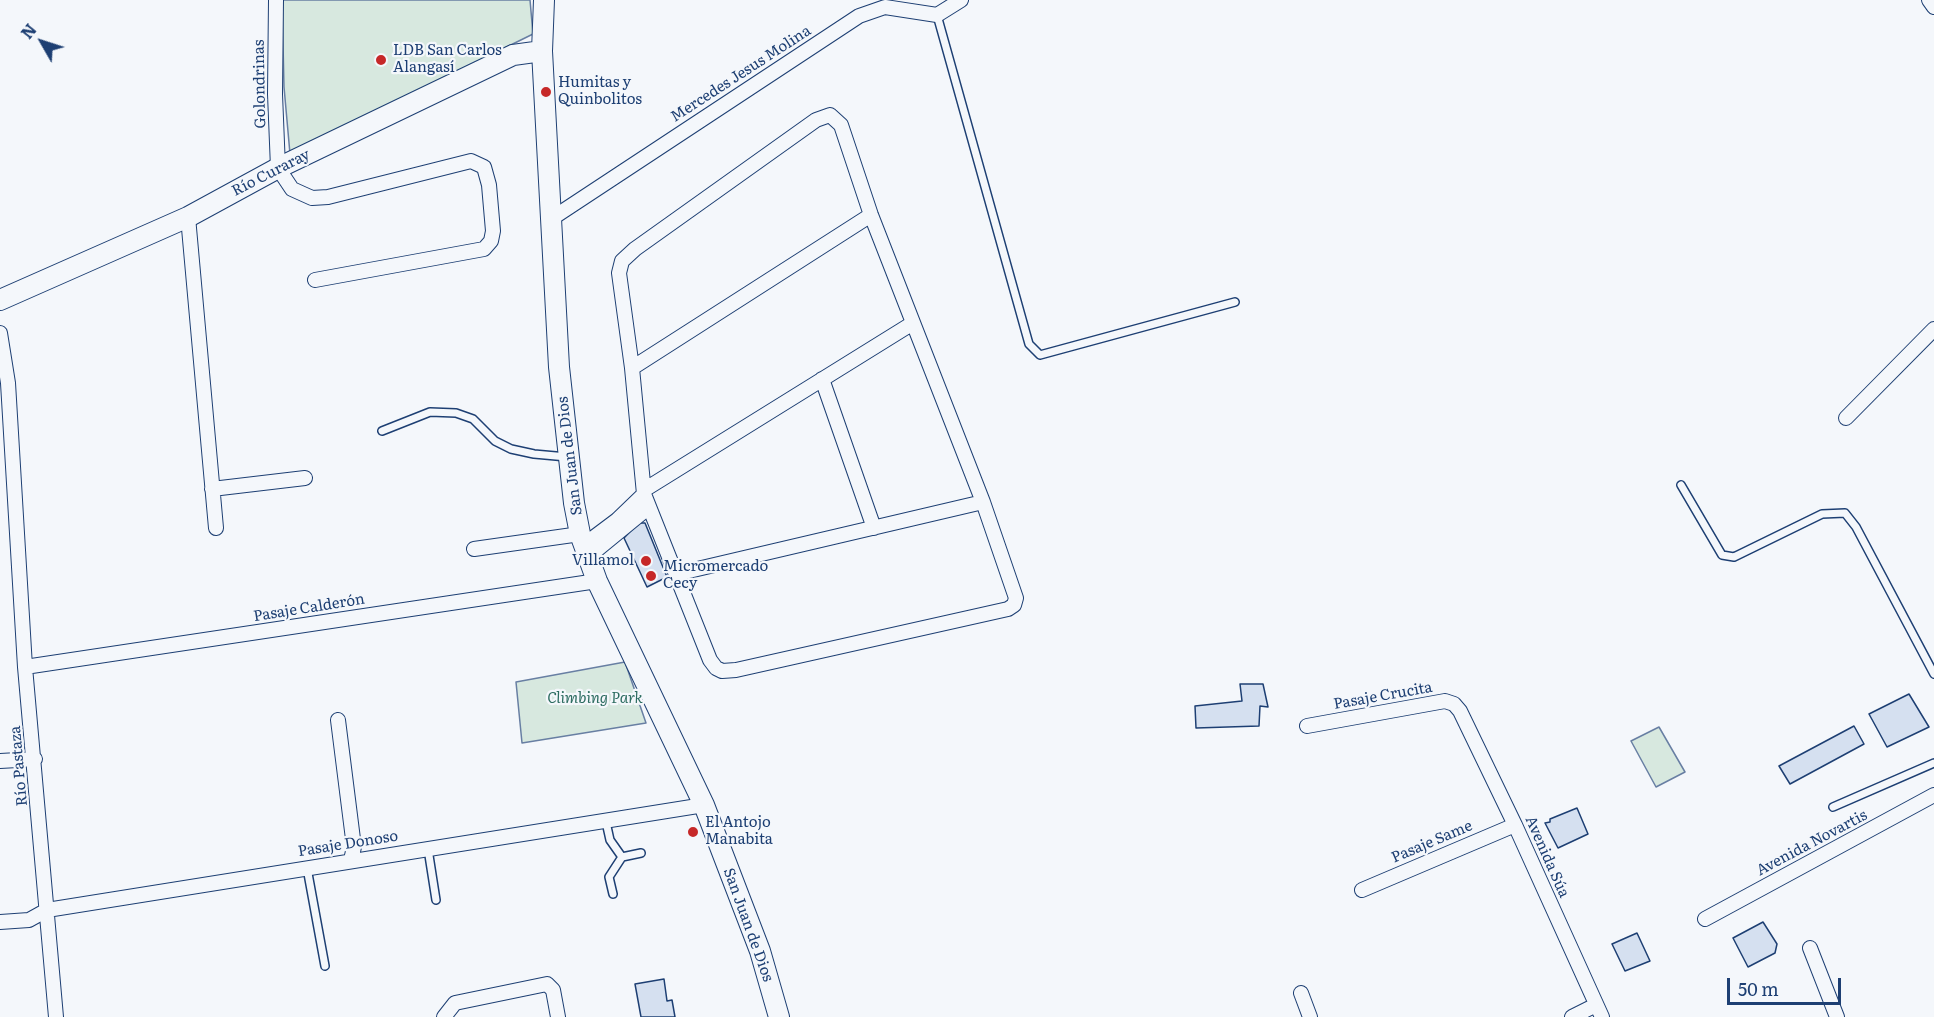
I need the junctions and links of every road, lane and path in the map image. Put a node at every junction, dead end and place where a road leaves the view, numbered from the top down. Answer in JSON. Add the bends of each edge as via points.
{"nodes":[{"id":1,"x":276,"y":0,"type":"edge"},
{"id":2,"x":544,"y":0,"type":"edge"},
{"id":3,"x":961,"y":0,"type":"edge"},
{"id":4,"x":1929,"y":0,"type":"edge"},
{"id":5,"x":1934,"y":7,"type":"edge"},
{"id":6,"x":937,"y":15,"type":"junction"},
{"id":7,"x":542,"y":51,"type":"junction"},
{"id":8,"x":278,"y":168,"type":"junction"},
{"id":9,"x":872,"y":215,"type":"junction"},
{"id":10,"x":188,"y":217,"type":"junction"},
{"id":11,"x":550,"y":219,"type":"junction"},
{"id":12,"x":315,"y":280,"type":"dead end"},
{"id":13,"x":0,"y":300,"type":"edge"},
{"id":14,"x":1235,"y":302,"type":"dead end"},
{"id":15,"x":913,"y":323,"type":"junction"},
{"id":16,"x":1934,"y":329,"type":"edge"},
{"id":17,"x":0,"y":333,"type":"edge"},
{"id":18,"x":632,"y":368,"type":"junction"},
{"id":19,"x":822,"y":379,"type":"junction"},
{"id":20,"x":4,"y":384,"type":"edge"},
{"id":21,"x":1846,"y":418,"type":"dead end"},
{"id":22,"x":382,"y":431,"type":"dead end"},
{"id":23,"x":569,"y":457,"type":"junction"},
{"id":24,"x":306,"y":478,"type":"dead end"},
{"id":25,"x":1681,"y":485,"type":"dead end"},
{"id":26,"x":212,"y":489,"type":"junction"},
{"id":27,"x":645,"y":497,"type":"junction"},
{"id":28,"x":983,"y":502,"type":"junction"},
{"id":29,"x":216,"y":528,"type":"dead end"},
{"id":30,"x":874,"y":528,"type":"junction"},
{"id":31,"x":584,"y":545,"type":"junction"},
{"id":32,"x":474,"y":549,"type":"dead end"},
{"id":33,"x":676,"y":574,"type":"junction"},
{"id":34,"x":597,"y":581,"type":"junction"},
{"id":35,"x":25,"y":667,"type":"junction"},
{"id":36,"x":1934,"y":674,"type":"edge"},
{"id":37,"x":1460,"y":711,"type":"joint"},
{"id":38,"x":338,"y":720,"type":"dead end"},
{"id":39,"x":1307,"y":726,"type":"dead end"},
{"id":40,"x":35,"y":759,"type":"junction"},
{"id":41,"x":0,"y":761,"type":"edge"},
{"id":42,"x":1934,"y":763,"type":"edge"},
{"id":43,"x":1934,"y":795,"type":"edge"},
{"id":44,"x":704,"y":805,"type":"junction"},
{"id":45,"x":1833,"y":807,"type":"dead end"},
{"id":46,"x":606,"y":822,"type":"junction"},
{"id":47,"x":1515,"y":825,"type":"junction"},
{"id":48,"x":428,"y":849,"type":"junction"},
{"id":49,"x":641,"y":853,"type":"dead end"},
{"id":50,"x":622,"y":857,"type":"junction"},
{"id":51,"x":351,"y":860,"type":"junction"},
{"id":52,"x":307,"y":867,"type":"junction"},
{"id":53,"x":1362,"y":890,"type":"dead end"},
{"id":54,"x":613,"y":894,"type":"dead end"},
{"id":55,"x":436,"y":900,"type":"dead end"},
{"id":56,"x":47,"y":910,"type":"junction"},
{"id":57,"x":1705,"y":920,"type":"dead end"},
{"id":58,"x":0,"y":922,"type":"edge"},
{"id":59,"x":1810,"y":948,"type":"dead end"},
{"id":60,"x":325,"y":966,"type":"dead end"},
{"id":61,"x":1301,"y":993,"type":"dead end"},
{"id":62,"x":1599,"y":1011,"type":"edge"},
{"id":63,"x":56,"y":1017,"type":"edge"},
{"id":64,"x":444,"y":1017,"type":"edge"},
{"id":65,"x":558,"y":1017,"type":"edge"},
{"id":66,"x":779,"y":1017,"type":"edge"},
{"id":67,"x":1311,"y":1017,"type":"edge"},
{"id":68,"x":1572,"y":1017,"type":"edge"},
{"id":69,"x":1837,"y":1017,"type":"edge"}],
"edges":[{"from":1,"to":8,"type":"street","name":"Golondrinas"},
{"from":2,"to":7,"type":"street","name":"San Juan de Dios"},
{"from":3,"to":6,"type":"street"},
{"from":4,"to":5,"type":"street"},
{"from":6,"to":11,"type":"street","name":"Mercedes Jesus Molina","via":[[885,7],[858,16]]},
{"from":6,"to":14,"type":"lane","via":[[1029,344],[1040,355]]},
{"from":7,"to":8,"type":"street","name":"Río Curaray","via":[[513,55]]},
{"from":7,"to":11,"type":"street","name":"San Juan de Dios"},
{"from":8,"to":10,"type":"street","name":"Río Curaray"},
{"from":8,"to":12,"type":"street","via":[[292,189],[312,198],[358,191],[457,162],[478,162],[486,171],[493,231],[484,249]]},
{"from":9,"to":15,"type":"street"},
{"from":9,"to":18,"type":"street"},
{"from":9,"to":18,"type":"street","via":[[840,125],[830,115],[816,120],[622,261],[619,273]]},
{"from":10,"to":13,"type":"street","name":"Río Curaray"},
{"from":10,"to":26,"type":"street"},
{"from":11,"to":23,"type":"street","name":"San Juan de Dios"},
{"from":15,"to":19,"type":"street"},
{"from":15,"to":28,"type":"street"},
{"from":16,"to":21,"type":"street"},
{"from":17,"to":20,"type":"street","name":"Río Pastaza"},
{"from":18,"to":27,"type":"street"},
{"from":19,"to":27,"type":"street"},
{"from":19,"to":30,"type":"street"},
{"from":20,"to":35,"type":"street","name":"Río Pastaza"},
{"from":22,"to":23,"type":"lane","via":[[430,412],[456,413],[473,419],[495,441],[511,449]]},
{"from":23,"to":31,"type":"street","name":"San Juan de Dios"},
{"from":24,"to":26,"type":"street"},
{"from":25,"to":36,"type":"lane","via":[[1722,555],[1734,557],[1822,514],[1845,513],[1862,537]]},
{"from":26,"to":29,"type":"street"},
{"from":27,"to":31,"type":"street"},
{"from":27,"to":33,"type":"street"},
{"from":28,"to":30,"type":"street"},
{"from":28,"to":33,"type":"street","via":[[1016,598],[1008,609],[722,670],[710,660]]},
{"from":30,"to":33,"type":"street"},
{"from":31,"to":32,"type":"street"},
{"from":31,"to":34,"type":"street","name":"San Juan de Dios"},
{"from":34,"to":35,"type":"street","name":"Pasaje Calderón"},
{"from":34,"to":44,"type":"street","name":"San Juan de Dios"},
{"from":35,"to":40,"type":"street","name":"Río Pastaza"},
{"from":37,"to":39,"type":"street","name":"Pasaje Crucita","via":[[1445,701]]},
{"from":37,"to":47,"type":"street","name":"Avenida Súa"},
{"from":38,"to":51,"type":"street","via":[[354,847]]},
{"from":40,"to":41,"type":"street"},
{"from":40,"to":56,"type":"street","name":"Río Pastaza"},
{"from":42,"to":45,"type":"lane"},
{"from":43,"to":57,"type":"street","name":"Avenida Novartis"},
{"from":44,"to":46,"type":"street","name":"Pasaje Donoso"},
{"from":44,"to":66,"type":"street","name":"San Juan de Dios","via":[[760,951]]},
{"from":46,"to":48,"type":"street","name":"Pasaje Donoso"},
{"from":46,"to":50,"type":"lane","via":[[610,840]]},
{"from":47,"to":53,"type":"street","name":"Pasaje Same"},
{"from":47,"to":62,"type":"street","name":"Avenida Súa"},
{"from":48,"to":51,"type":"street","name":"Pasaje Donoso"},
{"from":48,"to":55,"type":"lane"},
{"from":49,"to":50,"type":"lane"},
{"from":50,"to":54,"type":"lane","via":[[609,877]]},
{"from":51,"to":52,"type":"street","name":"Pasaje Donoso"},
{"from":52,"to":56,"type":"street","name":"Pasaje Donoso"},
{"from":52,"to":60,"type":"lane"},
{"from":56,"to":58,"type":"street","name":"Pasaje Donoso","via":[[30,920]]},
{"from":56,"to":63,"type":"street","name":"Río Pastaza"},
{"from":59,"to":69,"type":"street"},
{"from":61,"to":67,"type":"street"},
{"from":62,"to":68,"type":"street"},
{"from":64,"to":65,"type":"street","via":[[455,1003],[547,984],[553,990]]}]}
